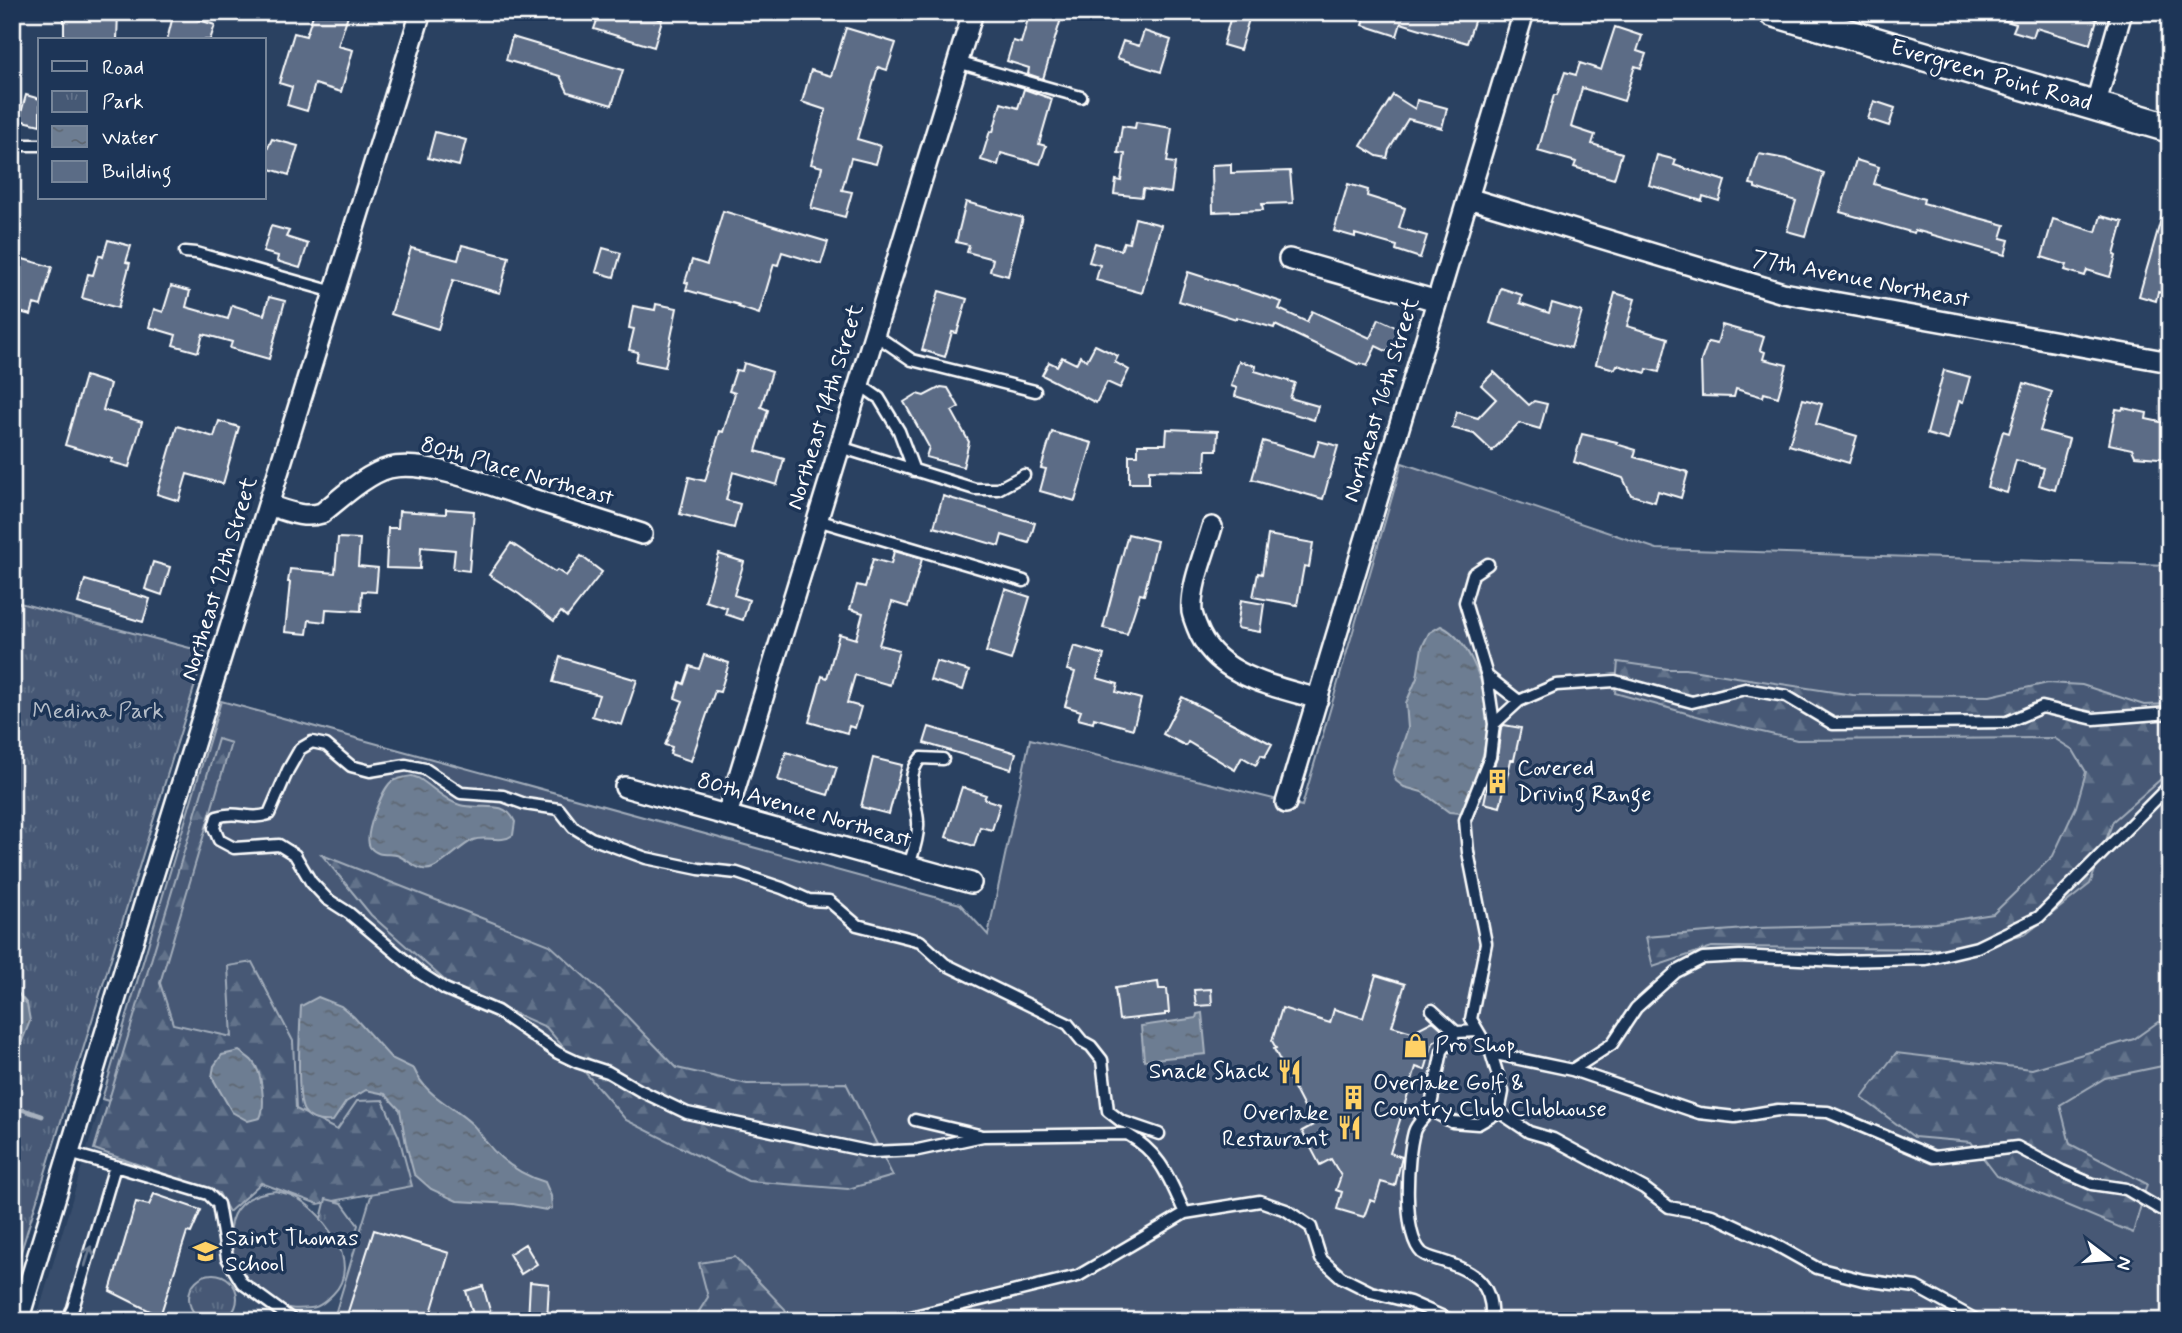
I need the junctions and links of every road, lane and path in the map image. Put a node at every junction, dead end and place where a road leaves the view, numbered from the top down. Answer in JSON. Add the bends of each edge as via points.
{"nodes":[{"id":1,"x":421,"y":12,"type":"edge"},
{"id":2,"x":973,"y":12,"type":"edge"},
{"id":3,"x":1524,"y":12,"type":"edge"},
{"id":4,"x":1773,"y":12,"type":"edge"},
{"id":5,"x":2122,"y":12,"type":"edge"},
{"id":6,"x":957,"y":62,"type":"junction"},
{"id":7,"x":1081,"y":97,"type":"dead end"},
{"id":8,"x":2095,"y":106,"type":"junction"},
{"id":9,"x":2170,"y":128,"type":"edge"},
{"id":10,"x":12,"y":145,"type":"edge"},
{"id":11,"x":38,"y":145,"type":"edge"},
{"id":12,"x":1468,"y":198,"type":"junction"},
{"id":13,"x":185,"y":252,"type":"dead end"},
{"id":14,"x":1289,"y":259,"type":"dead end"},
{"id":15,"x":334,"y":292,"type":"junction"},
{"id":16,"x":1437,"y":301,"type":"junction"},
{"id":17,"x":874,"y":334,"type":"junction"},
{"id":18,"x":2170,"y":362,"type":"edge"},
{"id":19,"x":859,"y":384,"type":"junction"},
{"id":20,"x":1035,"y":391,"type":"dead end"},
{"id":21,"x":840,"y":447,"type":"junction"},
{"id":22,"x":914,"y":471,"type":"junction"},
{"id":23,"x":1024,"y":475,"type":"dead end"},
{"id":24,"x":268,"y":505,"type":"junction"},
{"id":25,"x":817,"y":520,"type":"junction"},
{"id":26,"x":1212,"y":527,"type":"dead end"},
{"id":27,"x":642,"y":534,"type":"dead end"},
{"id":28,"x":1488,"y":564,"type":"dead end"},
{"id":29,"x":1024,"y":581,"type":"dead end"},
{"id":30,"x":1487,"y":676,"type":"junction"},
{"id":31,"x":1318,"y":699,"type":"junction"},
{"id":32,"x":1519,"y":701,"type":"junction"},
{"id":33,"x":2170,"y":713,"type":"edge"},
{"id":34,"x":1494,"y":724,"type":"junction"},
{"id":35,"x":943,"y":760,"type":"dead end"},
{"id":36,"x":2170,"y":785,"type":"edge"},
{"id":37,"x":625,"y":787,"type":"dead end"},
{"id":38,"x":1286,"y":803,"type":"dead end"},
{"id":39,"x":727,"y":815,"type":"junction"},
{"id":40,"x":909,"y":866,"type":"junction"},
{"id":41,"x":971,"y":883,"type":"dead end"},
{"id":42,"x":1432,"y":1010,"type":"dead end"},
{"id":43,"x":1478,"y":1031,"type":"junction"},
{"id":44,"x":1456,"y":1032,"type":"junction"},
{"id":45,"x":1491,"y":1053,"type":"junction"},
{"id":46,"x":1572,"y":1070,"type":"junction"},
{"id":47,"x":1430,"y":1111,"type":"junction"},
{"id":48,"x":1499,"y":1112,"type":"junction"},
{"id":49,"x":915,"y":1120,"type":"dead end"},
{"id":50,"x":983,"y":1136,"type":"junction"},
{"id":51,"x":1141,"y":1142,"type":"junction"},
{"id":52,"x":69,"y":1153,"type":"junction"},
{"id":53,"x":115,"y":1166,"type":"junction"},
{"id":54,"x":1185,"y":1213,"type":"junction"},
{"id":55,"x":2170,"y":1215,"type":"edge"},
{"id":56,"x":18,"y":1321,"type":"edge"},
{"id":57,"x":66,"y":1321,"type":"edge"},
{"id":58,"x":294,"y":1321,"type":"edge"},
{"id":59,"x":894,"y":1321,"type":"edge"},
{"id":60,"x":1453,"y":1321,"type":"edge"},
{"id":61,"x":1491,"y":1321,"type":"edge"},
{"id":62,"x":1978,"y":1321,"type":"edge"}],
"edges":[{"from":1,"to":15,"type":"street","name":"Northeast 12th Street"},
{"from":2,"to":6,"type":"street","name":"Northeast 14th Street"},
{"from":3,"to":12,"type":"street","name":"Northeast 16th Street"},
{"from":4,"to":8,"type":"street","name":"Evergreen Point Road"},
{"from":5,"to":8,"type":"street"},
{"from":6,"to":7,"type":"lane"},
{"from":6,"to":17,"type":"street","name":"Northeast 14th Street"},
{"from":8,"to":9,"type":"street","name":"Evergreen Point Road"},
{"from":10,"to":11,"type":"lane"},
{"from":12,"to":16,"type":"street","name":"Northeast 16th Street"},
{"from":12,"to":18,"type":"street","name":"77th Avenue Northeast","via":[[1796,296]]},
{"from":13,"to":15,"type":"lane"},
{"from":14,"to":16,"type":"street"},
{"from":15,"to":24,"type":"street","name":"Northeast 12th Street"},
{"from":16,"to":31,"type":"street","name":"Northeast 16th Street"},
{"from":17,"to":19,"type":"street","name":"Northeast 14th Street"},
{"from":17,"to":20,"type":"lane","via":[[912,360]]},
{"from":19,"to":21,"type":"street","name":"Northeast 14th Street"},
{"from":19,"to":22,"type":"lane","via":[[879,398],[899,431]]},
{"from":21,"to":22,"type":"lane"},
{"from":21,"to":25,"type":"street","name":"Northeast 14th Street"},
{"from":22,"to":23,"type":"lane","via":[[975,489],[998,489]]},
{"from":24,"to":27,"type":"street","name":"80th Place Northeast","via":[[314,515],[385,469],[430,468]]},
{"from":24,"to":52,"type":"street","name":"Northeast 12th Street"},
{"from":25,"to":29,"type":"lane"},
{"from":25,"to":39,"type":"street","name":"Northeast 14th Street"},
{"from":26,"to":31,"type":"street","via":[[1194,591],[1192,613],[1200,636],[1232,669]]},
{"from":28,"to":30,"type":"lane","via":[[1473,574],[1465,601]]},
{"from":30,"to":32,"type":"lane"},
{"from":30,"to":34,"type":"lane"},
{"from":31,"to":38,"type":"street","name":"Northeast 16th Street"},
{"from":32,"to":33,"type":"lane","via":[[1556,685],[1615,681],[1692,702],[1745,689],[1786,696],[1833,724],[2007,722],[2042,707],[2094,719]]},
{"from":32,"to":34,"type":"lane"},
{"from":34,"to":43,"type":"lane","via":[[1490,757],[1465,820],[1486,943],[1471,1019]]},
{"from":35,"to":40,"type":"lane","via":[[920,758],[912,774],[919,822]]},
{"from":36,"to":46,"type":"lane","via":[[2039,917],[1977,947],[1926,959],[1703,958],[1676,972],[1636,1008],[1612,1044]]},
{"from":37,"to":39,"type":"street","name":"80th Avenue Northeast"},
{"from":39,"to":40,"type":"street","name":"80th Avenue Northeast"},
{"from":40,"to":41,"type":"street","name":"80th Avenue Northeast"},
{"from":42,"to":44,"type":"lane"},
{"from":43,"to":44,"type":"lane"},
{"from":43,"to":45,"type":"lane"},
{"from":44,"to":47,"type":"lane","via":[[1442,1051]]},
{"from":45,"to":46,"type":"lane"},
{"from":45,"to":48,"type":"lane","via":[[1503,1092]]},
{"from":46,"to":55,"type":"lane","via":[[1699,1113],[1735,1117],[1778,1110],[1828,1112],[1934,1157],[2017,1147],[2092,1184],[2126,1189]]},
{"from":47,"to":48,"type":"lane","via":[[1452,1122],[1478,1124]]},
{"from":47,"to":61,"type":"lane","via":[[1415,1129],[1408,1187],[1414,1242],[1424,1255],[1464,1268],[1480,1279],[1490,1297]]},
{"from":48,"to":62,"type":"lane","via":[[1529,1132],[1553,1139],[1644,1188],[1669,1208],[1712,1215],[1817,1268],[1916,1287]]},
{"from":49,"to":50,"type":"lane"},
{"from":50,"to":51,"type":"lane","via":[[1127,1134]]},
{"from":50,"to":51,"type":"lane","via":[[918,1150],[872,1152],[687,1113],[608,1072],[558,1053],[498,1012],[420,973],[327,899],[311,883],[295,855],[279,845],[234,848],[219,840],[214,828],[217,817],[269,814],[300,749],[312,743],[326,745],[351,766],[370,771],[406,765],[425,769],[461,793],[503,796],[559,809],[573,827],[590,838],[646,858],[737,873],[809,900],[829,901],[857,925],[920,941],[945,964],[1068,1024],[1102,1060],[1108,1111],[1121,1121],[1159,1134]]},
{"from":51,"to":54,"type":"lane","via":[[1159,1159]]},
{"from":52,"to":53,"type":"lane"},
{"from":52,"to":56,"type":"street","name":"Northeast 12th Street"},
{"from":57,"to":53,"type":"lane","one_way":true},
{"from":53,"to":58,"type":"lane","via":[[208,1194],[218,1204],[228,1258],[242,1283]]},
{"from":54,"to":59,"type":"lane","via":[[1078,1276]]},
{"from":54,"to":60,"type":"lane","via":[[1260,1202],[1286,1210],[1311,1227],[1321,1259],[1341,1277]]}]}
